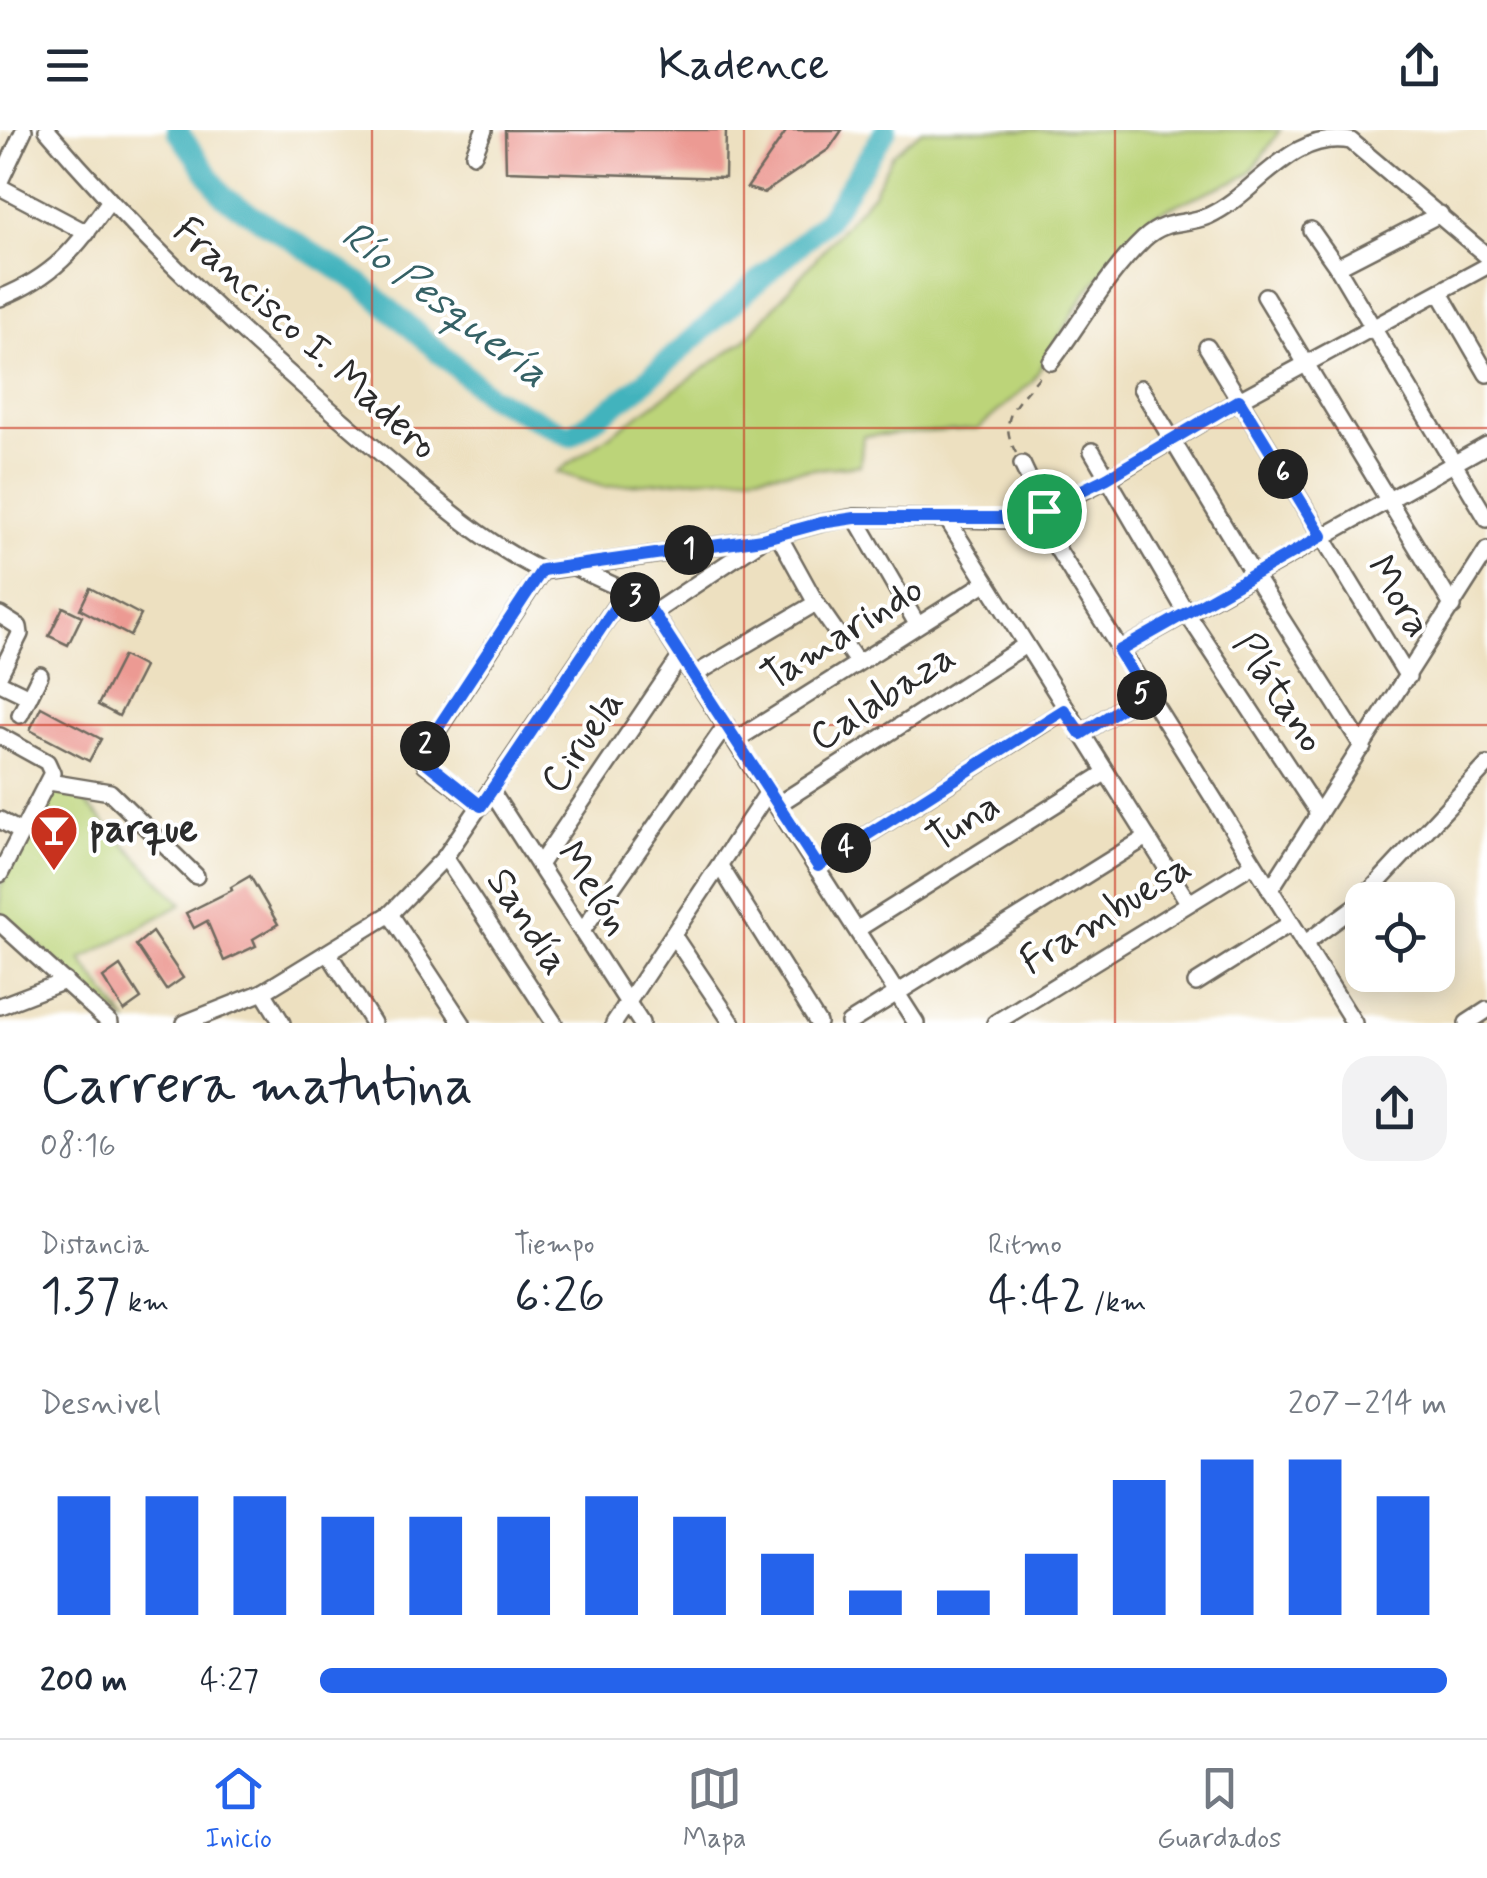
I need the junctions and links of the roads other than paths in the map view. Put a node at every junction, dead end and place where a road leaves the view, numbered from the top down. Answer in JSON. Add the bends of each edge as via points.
{"nodes":[{"id":1,"x":24,"y":130,"type":"edge"},
{"id":2,"x":47,"y":130,"type":"edge"},
{"id":3,"x":484,"y":130,"type":"edge"},
{"id":4,"x":474,"y":154,"type":"dead end"},
{"id":5,"x":0,"y":184,"type":"edge"},
{"id":6,"x":109,"y":202,"type":"junction"},
{"id":7,"x":1440,"y":214,"type":"junction"},
{"id":8,"x":1311,"y":230,"type":"dead end"},
{"id":9,"x":87,"y":232,"type":"junction"},
{"id":10,"x":1487,"y":256,"type":"edge"},
{"id":11,"x":1487,"y":266,"type":"edge"},
{"id":12,"x":1336,"y":267,"type":"junction"},
{"id":13,"x":0,"y":278,"type":"edge"},
{"id":14,"x":20,"y":290,"type":"junction"},
{"id":15,"x":1440,"y":292,"type":"junction"},
{"id":16,"x":1264,"y":296,"type":"dead end"},
{"id":17,"x":0,"y":298,"type":"edge"},
{"id":18,"x":1374,"y":330,"type":"junction"},
{"id":19,"x":1207,"y":347,"type":"dead end"},
{"id":20,"x":1051,"y":362,"type":"road end"},
{"id":21,"x":1304,"y":364,"type":"junction"},
{"id":22,"x":1487,"y":374,"type":"edge"},
{"id":23,"x":1142,"y":388,"type":"dead end"},
{"id":24,"x":1239,"y":400,"type":"junction"},
{"id":25,"x":1171,"y":439,"type":"junction"},
{"id":26,"x":1487,"y":444,"type":"edge"},
{"id":27,"x":1092,"y":451,"type":"dead end"},
{"id":28,"x":1452,"y":463,"type":"junction"},
{"id":29,"x":1022,"y":464,"type":"road end"},
{"id":30,"x":1107,"y":478,"type":"junction"},
{"id":31,"x":1387,"y":501,"type":"junction"},
{"id":32,"x":1040,"y":513,"type":"junction"},
{"id":33,"x":855,"y":518,"type":"junction"},
{"id":34,"x":947,"y":520,"type":"junction"},
{"id":35,"x":1487,"y":520,"type":"edge"},
{"id":36,"x":779,"y":536,"type":"junction"},
{"id":37,"x":1322,"y":536,"type":"junction"},
{"id":38,"x":762,"y":539,"type":"junction"},
{"id":39,"x":1487,"y":550,"type":"edge"},
{"id":40,"x":570,"y":566,"type":"junction"},
{"id":41,"x":542,"y":570,"type":"junction"},
{"id":42,"x":1253,"y":574,"type":"junction"},
{"id":43,"x":986,"y":583,"type":"junction"},
{"id":44,"x":626,"y":591,"type":"junction"},
{"id":45,"x":816,"y":602,"type":"junction"},
{"id":46,"x":1452,"y":607,"type":"junction"},
{"id":47,"x":1186,"y":612,"type":"junction"},
{"id":48,"x":653,"y":613,"type":"junction"},
{"id":49,"x":0,"y":615,"type":"edge"},
{"id":50,"x":917,"y":624,"type":"junction"},
{"id":51,"x":1024,"y":646,"type":"junction"},
{"id":52,"x":1119,"y":651,"type":"junction"},
{"id":53,"x":682,"y":656,"type":"junction"},
{"id":54,"x":857,"y":662,"type":"junction"},
{"id":55,"x":0,"y":674,"type":"edge"},
{"id":56,"x":694,"y":674,"type":"junction"},
{"id":57,"x":40,"y":675,"type":"dead end"},
{"id":58,"x":1408,"y":676,"type":"junction"},
{"id":59,"x":0,"y":682,"type":"edge"},
{"id":60,"x":1145,"y":693,"type":"junction"},
{"id":61,"x":29,"y":697,"type":"junction"},
{"id":62,"x":1064,"y":710,"type":"junction"},
{"id":63,"x":20,"y":715,"type":"dead end"},
{"id":64,"x":726,"y":725,"type":"junction"},
{"id":65,"x":1081,"y":734,"type":"junction"},
{"id":66,"x":0,"y":736,"type":"edge"},
{"id":67,"x":736,"y":740,"type":"junction"},
{"id":68,"x":1363,"y":746,"type":"junction"},
{"id":69,"x":1487,"y":765,"type":"edge"},
{"id":70,"x":1105,"y":773,"type":"junction"},
{"id":71,"x":49,"y":782,"type":"junction"},
{"id":72,"x":491,"y":791,"type":"junction"},
{"id":73,"x":773,"y":798,"type":"junction"},
{"id":74,"x":481,"y":806,"type":"junction"},
{"id":75,"x":1319,"y":814,"type":"junction"},
{"id":76,"x":0,"y":820,"type":"edge"},
{"id":77,"x":21,"y":832,"type":"junction"},
{"id":78,"x":1147,"y":837,"type":"junction"},
{"id":79,"x":445,"y":857,"type":"junction"},
{"id":80,"x":1253,"y":864,"type":"junction"},
{"id":81,"x":539,"y":865,"type":"junction"},
{"id":82,"x":720,"y":866,"type":"junction"},
{"id":83,"x":818,"y":866,"type":"junction"},
{"id":84,"x":0,"y":874,"type":"edge"},
{"id":85,"x":196,"y":876,"type":"dead end"},
{"id":86,"x":1270,"y":890,"type":"junction"},
{"id":87,"x":1188,"y":902,"type":"junction"},
{"id":88,"x":390,"y":914,"type":"junction"},
{"id":89,"x":1291,"y":924,"type":"junction"},
{"id":90,"x":1,"y":925,"type":"edge"},
{"id":91,"x":858,"y":929,"type":"junction"},
{"id":92,"x":582,"y":931,"type":"junction"},
{"id":93,"x":673,"y":935,"type":"junction"},
{"id":94,"x":1304,"y":944,"type":"junction"},
{"id":95,"x":329,"y":954,"type":"junction"},
{"id":96,"x":65,"y":981,"type":"junction"},
{"id":97,"x":1196,"y":983,"type":"dead end"},
{"id":98,"x":263,"y":992,"type":"junction"},
{"id":99,"x":896,"y":992,"type":"junction"},
{"id":100,"x":628,"y":1002,"type":"junction"},
{"id":101,"x":0,"y":1006,"type":"edge"},
{"id":102,"x":1487,"y":1010,"type":"edge"},
{"id":103,"x":110,"y":1023,"type":"edge"},
{"id":104,"x":184,"y":1023,"type":"edge"},
{"id":105,"x":282,"y":1023,"type":"edge"},
{"id":106,"x":373,"y":1023,"type":"edge"},
{"id":107,"x":462,"y":1023,"type":"edge"},
{"id":108,"x":554,"y":1023,"type":"edge"},
{"id":109,"x":614,"y":1023,"type":"edge"},
{"id":110,"x":641,"y":1023,"type":"edge"},
{"id":111,"x":732,"y":1023,"type":"edge"},
{"id":112,"x":818,"y":1023,"type":"edge"},
{"id":113,"x":850,"y":1023,"type":"edge"},
{"id":114,"x":916,"y":1023,"type":"edge"},
{"id":115,"x":995,"y":1023,"type":"edge"},
{"id":116,"x":1354,"y":1023,"type":"edge"},
{"id":117,"x":1467,"y":1023,"type":"edge"}],
"edges":[{"from":1,"to":5,"type":"street"},
{"from":2,"to":6,"type":"street","name":"Francisco I. Madero"},
{"from":3,"to":4,"type":"street"},
{"from":5,"to":9,"type":"street"},
{"from":6,"to":9,"type":"street"},
{"from":6,"to":41,"type":"street","name":"Francisco I. Madero","via":[[250,340],[438,502]]},
{"from":7,"to":10,"type":"street"},
{"from":7,"to":12,"type":"street"},
{"from":7,"to":20,"type":"street","via":[[1351,141],[1327,136],[1301,144],[1221,208],[1152,232],[1114,272]]},
{"from":8,"to":12,"type":"street"},
{"from":9,"to":14,"type":"street","via":[[60,265]]},
{"from":11,"to":15,"type":"street"},
{"from":12,"to":18,"type":"street"},
{"from":13,"to":14,"type":"street"},
{"from":14,"to":17,"type":"street"},
{"from":15,"to":18,"type":"street"},
{"from":15,"to":22,"type":"street"},
{"from":16,"to":21,"type":"street"},
{"from":18,"to":21,"type":"street"},
{"from":18,"to":28,"type":"street"},
{"from":19,"to":24,"type":"street","name":"Mora"},
{"from":21,"to":24,"type":"street"},
{"from":21,"to":31,"type":"street"},
{"from":23,"to":25,"type":"street"},
{"from":24,"to":25,"type":"street"},
{"from":24,"to":37,"type":"street","name":"Mora"},
{"from":25,"to":30,"type":"street"},
{"from":25,"to":42,"type":"street"},
{"from":26,"to":28,"type":"street"},
{"from":27,"to":30,"type":"street","name":"Plátano"},
{"from":28,"to":31,"type":"street"},
{"from":28,"to":35,"type":"street"},
{"from":29,"to":32,"type":"street"},
{"from":30,"to":32,"type":"street"},
{"from":30,"to":47,"type":"street","name":"Plátano"},
{"from":31,"to":37,"type":"street"},
{"from":31,"to":46,"type":"street"},
{"from":32,"to":34,"type":"street","via":[[1016,520]]},
{"from":32,"to":52,"type":"street"},
{"from":33,"to":34,"type":"street"},
{"from":33,"to":36,"type":"street"},
{"from":33,"to":50,"type":"street"},
{"from":34,"to":43,"type":"street"},
{"from":36,"to":38,"type":"street"},
{"from":36,"to":45,"type":"street"},
{"from":37,"to":42,"type":"street"},
{"from":37,"to":58,"type":"street","name":"Mora"},
{"from":38,"to":40,"type":"street"},
{"from":38,"to":48,"type":"street"},
{"from":39,"to":46,"type":"street"},
{"from":40,"to":41,"type":"street"},
{"from":40,"to":44,"type":"street"},
{"from":41,"to":74,"type":"street","via":[[422,754]]},
{"from":42,"to":47,"type":"street"},
{"from":42,"to":68,"type":"street"},
{"from":43,"to":50,"type":"street","name":"Tamarindo"},
{"from":43,"to":51,"type":"street"},
{"from":44,"to":48,"type":"street"},
{"from":44,"to":72,"type":"street"},
{"from":45,"to":54,"type":"street"},
{"from":45,"to":56,"type":"street"},
{"from":46,"to":58,"type":"street"},
{"from":47,"to":52,"type":"street"},
{"from":47,"to":75,"type":"street","name":"Plátano"},
{"from":48,"to":53,"type":"street"},
{"from":49,"to":55,"type":"street","via":[[20,627],[20,634]]},
{"from":50,"to":54,"type":"street","name":"Tamarindo"},
{"from":51,"to":62,"type":"street"},
{"from":51,"to":73,"type":"street","name":"Calabaza"},
{"from":52,"to":60,"type":"street"},
{"from":53,"to":56,"type":"street"},
{"from":53,"to":81,"type":"street","name":"Ciruela"},
{"from":54,"to":67,"type":"street","name":"Tamarindo"},
{"from":56,"to":64,"type":"street"},
{"from":57,"to":61,"type":"street"},
{"from":58,"to":68,"type":"street"},
{"from":59,"to":61,"type":"street"},
{"from":60,"to":65,"type":"street"},
{"from":60,"to":80,"type":"street"},
{"from":61,"to":63,"type":"street"},
{"from":62,"to":65,"type":"street"},
{"from":62,"to":83,"type":"street"},
{"from":64,"to":67,"type":"street"},
{"from":64,"to":92,"type":"street"},
{"from":65,"to":70,"type":"street"},
{"from":66,"to":71,"type":"street","via":[[47,762]]},
{"from":67,"to":73,"type":"street"},
{"from":68,"to":75,"type":"street"},
{"from":69,"to":94,"type":"street","via":[[1356,906]]},
{"from":70,"to":78,"type":"street"},
{"from":70,"to":91,"type":"street","name":"Tuna"},
{"from":71,"to":77,"type":"street"},
{"from":71,"to":85,"type":"street","via":[[110,792]]},
{"from":72,"to":74,"type":"street"},
{"from":72,"to":81,"type":"street","name":"Melón"},
{"from":73,"to":82,"type":"street"},
{"from":73,"to":83,"type":"street"},
{"from":74,"to":79,"type":"street"},
{"from":75,"to":86,"type":"street"},
{"from":76,"to":77,"type":"street"},
{"from":77,"to":84,"type":"street"},
{"from":78,"to":87,"type":"street"},
{"from":78,"to":99,"type":"street"},
{"from":79,"to":88,"type":"street"},
{"from":79,"to":108,"type":"street","name":"Sandía"},
{"from":80,"to":86,"type":"street"},
{"from":80,"to":87,"type":"street","name":"Frambuesa"},
{"from":81,"to":92,"type":"street","name":"Melón"},
{"from":82,"to":93,"type":"street"},
{"from":82,"to":112,"type":"street"},
{"from":83,"to":91,"type":"street"},
{"from":86,"to":89,"type":"street"},
{"from":87,"to":115,"type":"street","name":"Frambuesa"},
{"from":88,"to":95,"type":"street"},
{"from":88,"to":107,"type":"street"},
{"from":89,"to":94,"type":"street"},
{"from":89,"to":97,"type":"street"},
{"from":90,"to":96,"type":"street"},
{"from":91,"to":99,"type":"street"},
{"from":92,"to":100,"type":"street","name":"Melón"},
{"from":93,"to":100,"type":"street"},
{"from":93,"to":111,"type":"street"},
{"from":94,"to":116,"type":"street"},
{"from":95,"to":98,"type":"street"},
{"from":95,"to":106,"type":"street"},
{"from":96,"to":101,"type":"street"},
{"from":96,"to":103,"type":"street"},
{"from":98,"to":104,"type":"street"},
{"from":98,"to":105,"type":"street"},
{"from":99,"to":113,"type":"street"},
{"from":99,"to":114,"type":"street"},
{"from":100,"to":109,"type":"street"},
{"from":100,"to":110,"type":"street","name":"Melón"},
{"from":102,"to":117,"type":"street"}]}
